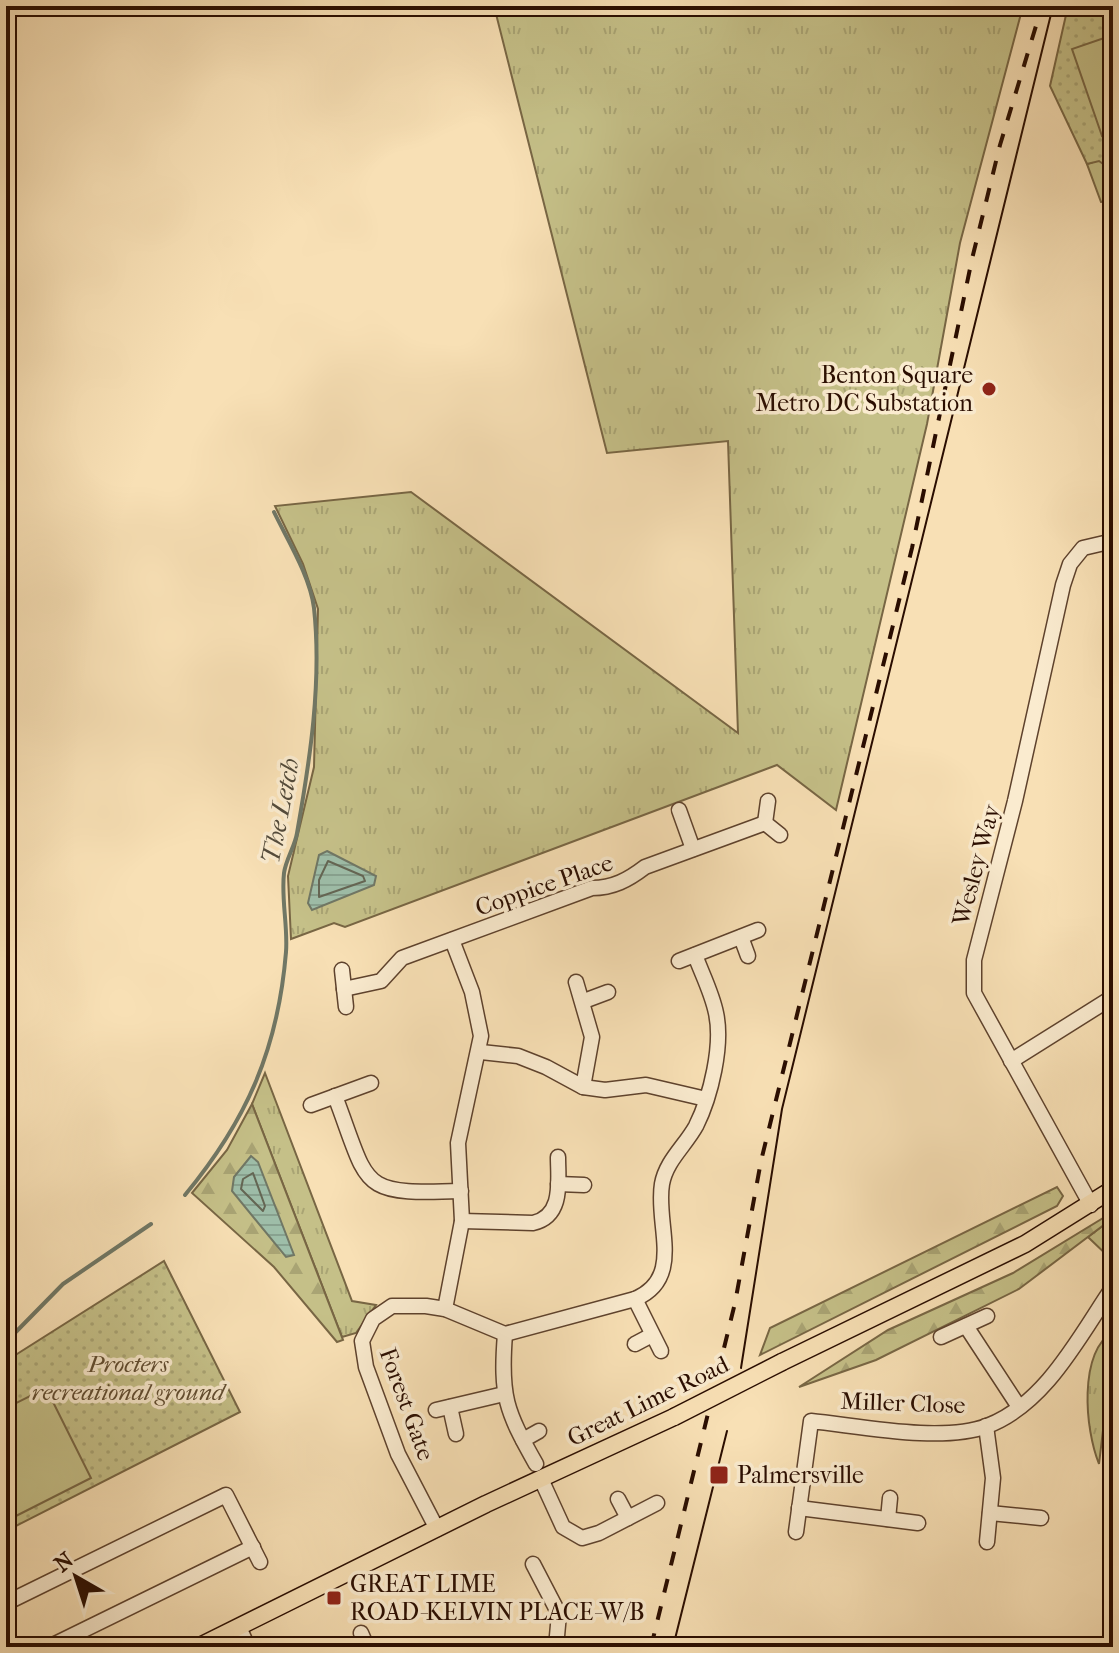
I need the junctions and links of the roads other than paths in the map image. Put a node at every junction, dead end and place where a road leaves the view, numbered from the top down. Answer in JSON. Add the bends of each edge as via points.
{"nodes":[{"id":1,"x":1113,"y":541,"type":"edge"},
{"id":2,"x":768,"y":801,"type":"dead end"},
{"id":3,"x":679,"y":810,"type":"dead end"},
{"id":4,"x":765,"y":823,"type":"junction"},
{"id":5,"x":780,"y":835,"type":"dead end"},
{"id":6,"x":693,"y":849,"type":"junction"},
{"id":7,"x":758,"y":930,"type":"dead end"},
{"id":8,"x":741,"y":937,"type":"junction"},
{"id":9,"x":452,"y":940,"type":"junction"},
{"id":10,"x":695,"y":955,"type":"junction"},
{"id":11,"x":748,"y":956,"type":"dead end"},
{"id":12,"x":679,"y":961,"type":"dead end"},
{"id":13,"x":342,"y":970,"type":"dead end"},
{"id":14,"x":576,"y":982,"type":"dead end"},
{"id":15,"x":344,"y":989,"type":"junction"},
{"id":16,"x":608,"y":992,"type":"dead end"},
{"id":17,"x":1113,"y":997,"type":"edge"},
{"id":18,"x":584,"y":1001,"type":"junction"},
{"id":19,"x":346,"y":1007,"type":"dead end"},
{"id":20,"x":481,"y":1052,"type":"junction"},
{"id":21,"x":1011,"y":1061,"type":"junction"},
{"id":22,"x":371,"y":1083,"type":"dead end"},
{"id":23,"x":583,"y":1087,"type":"junction"},
{"id":24,"x":335,"y":1096,"type":"junction"},
{"id":25,"x":706,"y":1099,"type":"junction"},
{"id":26,"x":311,"y":1105,"type":"dead end"},
{"id":27,"x":558,"y":1157,"type":"dead end"},
{"id":28,"x":558,"y":1184,"type":"junction"},
{"id":29,"x":584,"y":1185,"type":"dead end"},
{"id":30,"x":1113,"y":1189,"type":"edge"},
{"id":31,"x":461,"y":1191,"type":"junction"},
{"id":32,"x":1091,"y":1205,"type":"junction"},
{"id":33,"x":462,"y":1221,"type":"junction"},
{"id":34,"x":1113,"y":1287,"type":"edge"},
{"id":35,"x":635,"y":1299,"type":"junction"},
{"id":36,"x":445,"y":1309,"type":"junction"},
{"id":37,"x":987,"y":1316,"type":"dead end"},
{"id":38,"x":966,"y":1326,"type":"junction"},
{"id":39,"x":505,"y":1334,"type":"junction"},
{"id":40,"x":652,"y":1335,"type":"junction"},
{"id":41,"x":941,"y":1337,"type":"dead end"},
{"id":42,"x":635,"y":1344,"type":"dead end"},
{"id":43,"x":661,"y":1351,"type":"dead end"},
{"id":44,"x":504,"y":1394,"type":"junction"},
{"id":45,"x":1019,"y":1407,"type":"junction"},
{"id":46,"x":986,"y":1426,"type":"junction"},
{"id":47,"x":539,"y":1431,"type":"dead end"},
{"id":48,"x":456,"y":1434,"type":"dead end"},
{"id":49,"x":523,"y":1440,"type":"junction"},
{"id":50,"x":538,"y":1472,"type":"junction"},
{"id":51,"x":890,"y":1498,"type":"dead end"},
{"id":52,"x":618,"y":1499,"type":"dead end"},
{"id":53,"x":657,"y":1503,"type":"dead end"},
{"id":54,"x":799,"y":1508,"type":"junction"},
{"id":55,"x":990,"y":1513,"type":"junction"},
{"id":56,"x":628,"y":1518,"type":"junction"},
{"id":57,"x":1041,"y":1518,"type":"dead end"},
{"id":58,"x":888,"y":1519,"type":"junction"},
{"id":59,"x":918,"y":1523,"type":"dead end"},
{"id":60,"x":437,"y":1529,"type":"junction"},
{"id":61,"x":796,"y":1532,"type":"dead end"},
{"id":62,"x":987,"y":1542,"type":"dead end"},
{"id":63,"x":253,"y":1547,"type":"junction"},
{"id":64,"x":260,"y":1562,"type":"dead end"},
{"id":65,"x":533,"y":1564,"type":"dead end"},
{"id":66,"x":6,"y":1603,"type":"edge"},
{"id":67,"x":239,"y":1627,"type":"junction"},
{"id":68,"x":49,"y":1647,"type":"edge"},
{"id":69,"x":198,"y":1647,"type":"edge"},
{"id":70,"x":248,"y":1647,"type":"edge"},
{"id":71,"x":556,"y":1647,"type":"edge"}],
"edges":[{"from":1,"to":21,"type":"street","name":"Wesley Way","via":[[1083,548],[1070,564],[974,960],[974,993]]},
{"from":2,"to":4,"type":"street"},
{"from":3,"to":6,"type":"street"},
{"from":4,"to":5,"type":"street"},
{"from":4,"to":6,"type":"street","name":"Coppice Place"},
{"from":6,"to":9,"type":"street","name":"Coppice Place","via":[[606,888],[592,888]]},
{"from":7,"to":8,"type":"street"},
{"from":8,"to":10,"type":"street"},
{"from":8,"to":11,"type":"street"},
{"from":9,"to":15,"type":"street","name":"Coppice Place","via":[[402,958],[381,981]]},
{"from":9,"to":20,"type":"street","name":"Coppice Place","via":[[479,1017]]},
{"from":10,"to":12,"type":"street"},
{"from":10,"to":25,"type":"street","via":[[718,1026]]},
{"from":13,"to":15,"type":"street"},
{"from":14,"to":18,"type":"street"},
{"from":15,"to":19,"type":"street"},
{"from":16,"to":18,"type":"street"},
{"from":17,"to":21,"type":"street"},
{"from":18,"to":23,"type":"street","via":[[592,1037]]},
{"from":20,"to":23,"type":"street","via":[[518,1056]]},
{"from":20,"to":31,"type":"street","via":[[458,1143]]},
{"from":21,"to":32,"type":"street","name":"Wesley Way"},
{"from":22,"to":24,"type":"street"},
{"from":23,"to":25,"type":"street","via":[[646,1085]]},
{"from":24,"to":26,"type":"street"},
{"from":24,"to":31,"type":"street","via":[[363,1169],[376,1185],[407,1193]]},
{"from":25,"to":35,"type":"street","via":[[662,1182],[665,1267],[653,1288]]},
{"from":27,"to":28,"type":"street"},
{"from":28,"to":29,"type":"street"},
{"from":28,"to":33,"type":"street","via":[[556,1206],[539,1222]]},
{"from":30,"to":32,"type":"main road","name":"Great Lime Road"},
{"from":31,"to":33,"type":"street"},
{"from":32,"to":50,"type":"main road","name":"Great Lime Road","bridge":true,"via":[[1025,1244],[674,1417]]},
{"from":33,"to":36,"type":"street"},
{"from":34,"to":45,"type":"street","name":"Miller Close","via":[[1053,1373]]},
{"from":35,"to":39,"type":"street"},
{"from":35,"to":40,"type":"street"},
{"from":36,"to":39,"type":"street","name":"Forest Gate"},
{"from":36,"to":60,"type":"street","name":"Forest Gate","via":[[392,1306],[373,1319],[362,1341],[387,1426]]},
{"from":37,"to":38,"type":"street"},
{"from":38,"to":41,"type":"street"},
{"from":38,"to":45,"type":"street"},
{"from":39,"to":44,"type":"street"},
{"from":40,"to":42,"type":"street"},
{"from":40,"to":43,"type":"street"},
{"from":44,"to":48,"type":"street","via":[[443,1408]]},
{"from":44,"to":49,"type":"street"},
{"from":45,"to":46,"type":"street","name":"Miller Close"},
{"from":46,"to":54,"type":"street","name":"Miller Close","via":[[917,1431],[811,1421]]},
{"from":46,"to":55,"type":"street","via":[[993,1478]]},
{"from":47,"to":49,"type":"street"},
{"from":49,"to":50,"type":"street"},
{"from":50,"to":56,"type":"street","via":[[563,1527],[572,1535],[599,1533]]},
{"from":50,"to":60,"type":"main road","name":"Great Lime Road"},
{"from":51,"to":58,"type":"street"},
{"from":52,"to":56,"type":"street"},
{"from":53,"to":56,"type":"street"},
{"from":54,"to":58,"type":"street"},
{"from":54,"to":61,"type":"street","name":"Miller Close"},
{"from":55,"to":57,"type":"street"},
{"from":55,"to":62,"type":"street"},
{"from":58,"to":59,"type":"street"},
{"from":60,"to":67,"type":"main road","name":"Great Lime Road"},
{"from":63,"to":64,"type":"street"},
{"from":63,"to":66,"type":"street","via":[[226,1495]]},
{"from":63,"to":68,"type":"street"},
{"from":65,"to":71,"type":"street","via":[[559,1614]]},
{"from":67,"to":69,"type":"main road","name":"Great Lime Road"},
{"from":67,"to":70,"type":"street"}]}
